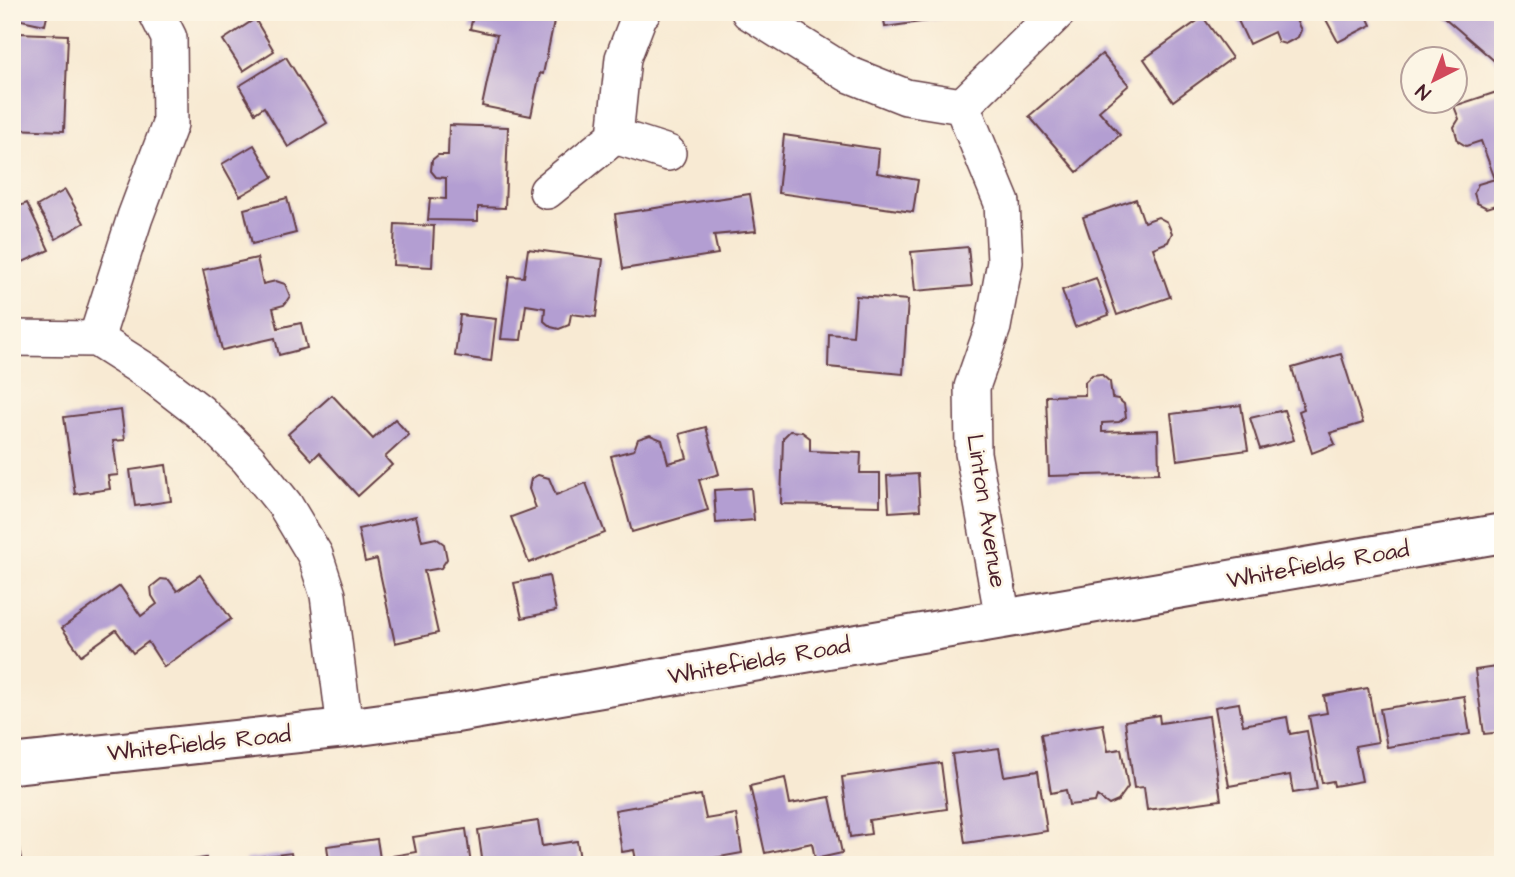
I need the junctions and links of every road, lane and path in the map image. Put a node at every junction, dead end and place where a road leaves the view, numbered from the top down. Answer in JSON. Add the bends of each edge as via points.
{"nodes":[{"id":1,"x":156,"y":12,"type":"edge"},
{"id":2,"x":643,"y":12,"type":"edge"},
{"id":3,"x":749,"y":12,"type":"edge"},
{"id":4,"x":1058,"y":12,"type":"edge"},
{"id":5,"x":962,"y":106,"type":"junction"},
{"id":6,"x":615,"y":136,"type":"junction"},
{"id":7,"x":668,"y":153,"type":"dead end"},
{"id":8,"x":547,"y":191,"type":"dead end"},
{"id":9,"x":12,"y":338,"type":"edge"},
{"id":10,"x":96,"y":339,"type":"junction"},
{"id":11,"x":1503,"y":533,"type":"edge"},
{"id":12,"x":1003,"y":619,"type":"junction"},
{"id":13,"x":345,"y":728,"type":"junction"},
{"id":14,"x":12,"y":764,"type":"edge"}],
"edges":[{"from":1,"to":10,"type":"street","via":[[169,38],[170,124]]},
{"from":2,"to":6,"type":"street","via":[[623,58]]},
{"from":3,"to":5,"type":"street","via":[[848,74],[906,97]]},
{"from":4,"to":5,"type":"street"},
{"from":5,"to":12,"type":"street","name":"Linton Avenue","via":[[1002,203],[1005,262],[993,327],[972,387],[973,453]]},
{"from":6,"to":7,"type":"street"},
{"from":6,"to":8,"type":"street"},
{"from":9,"to":10,"type":"street"},
{"from":10,"to":13,"type":"street","via":[[200,412],[248,459],[285,505],[315,555],[328,595]]},
{"from":11,"to":12,"type":"street","name":"Whitefields Road"},
{"from":12,"to":13,"type":"street","name":"Whitefields Road"},
{"from":13,"to":14,"type":"street","name":"Whitefields Road"}]}
